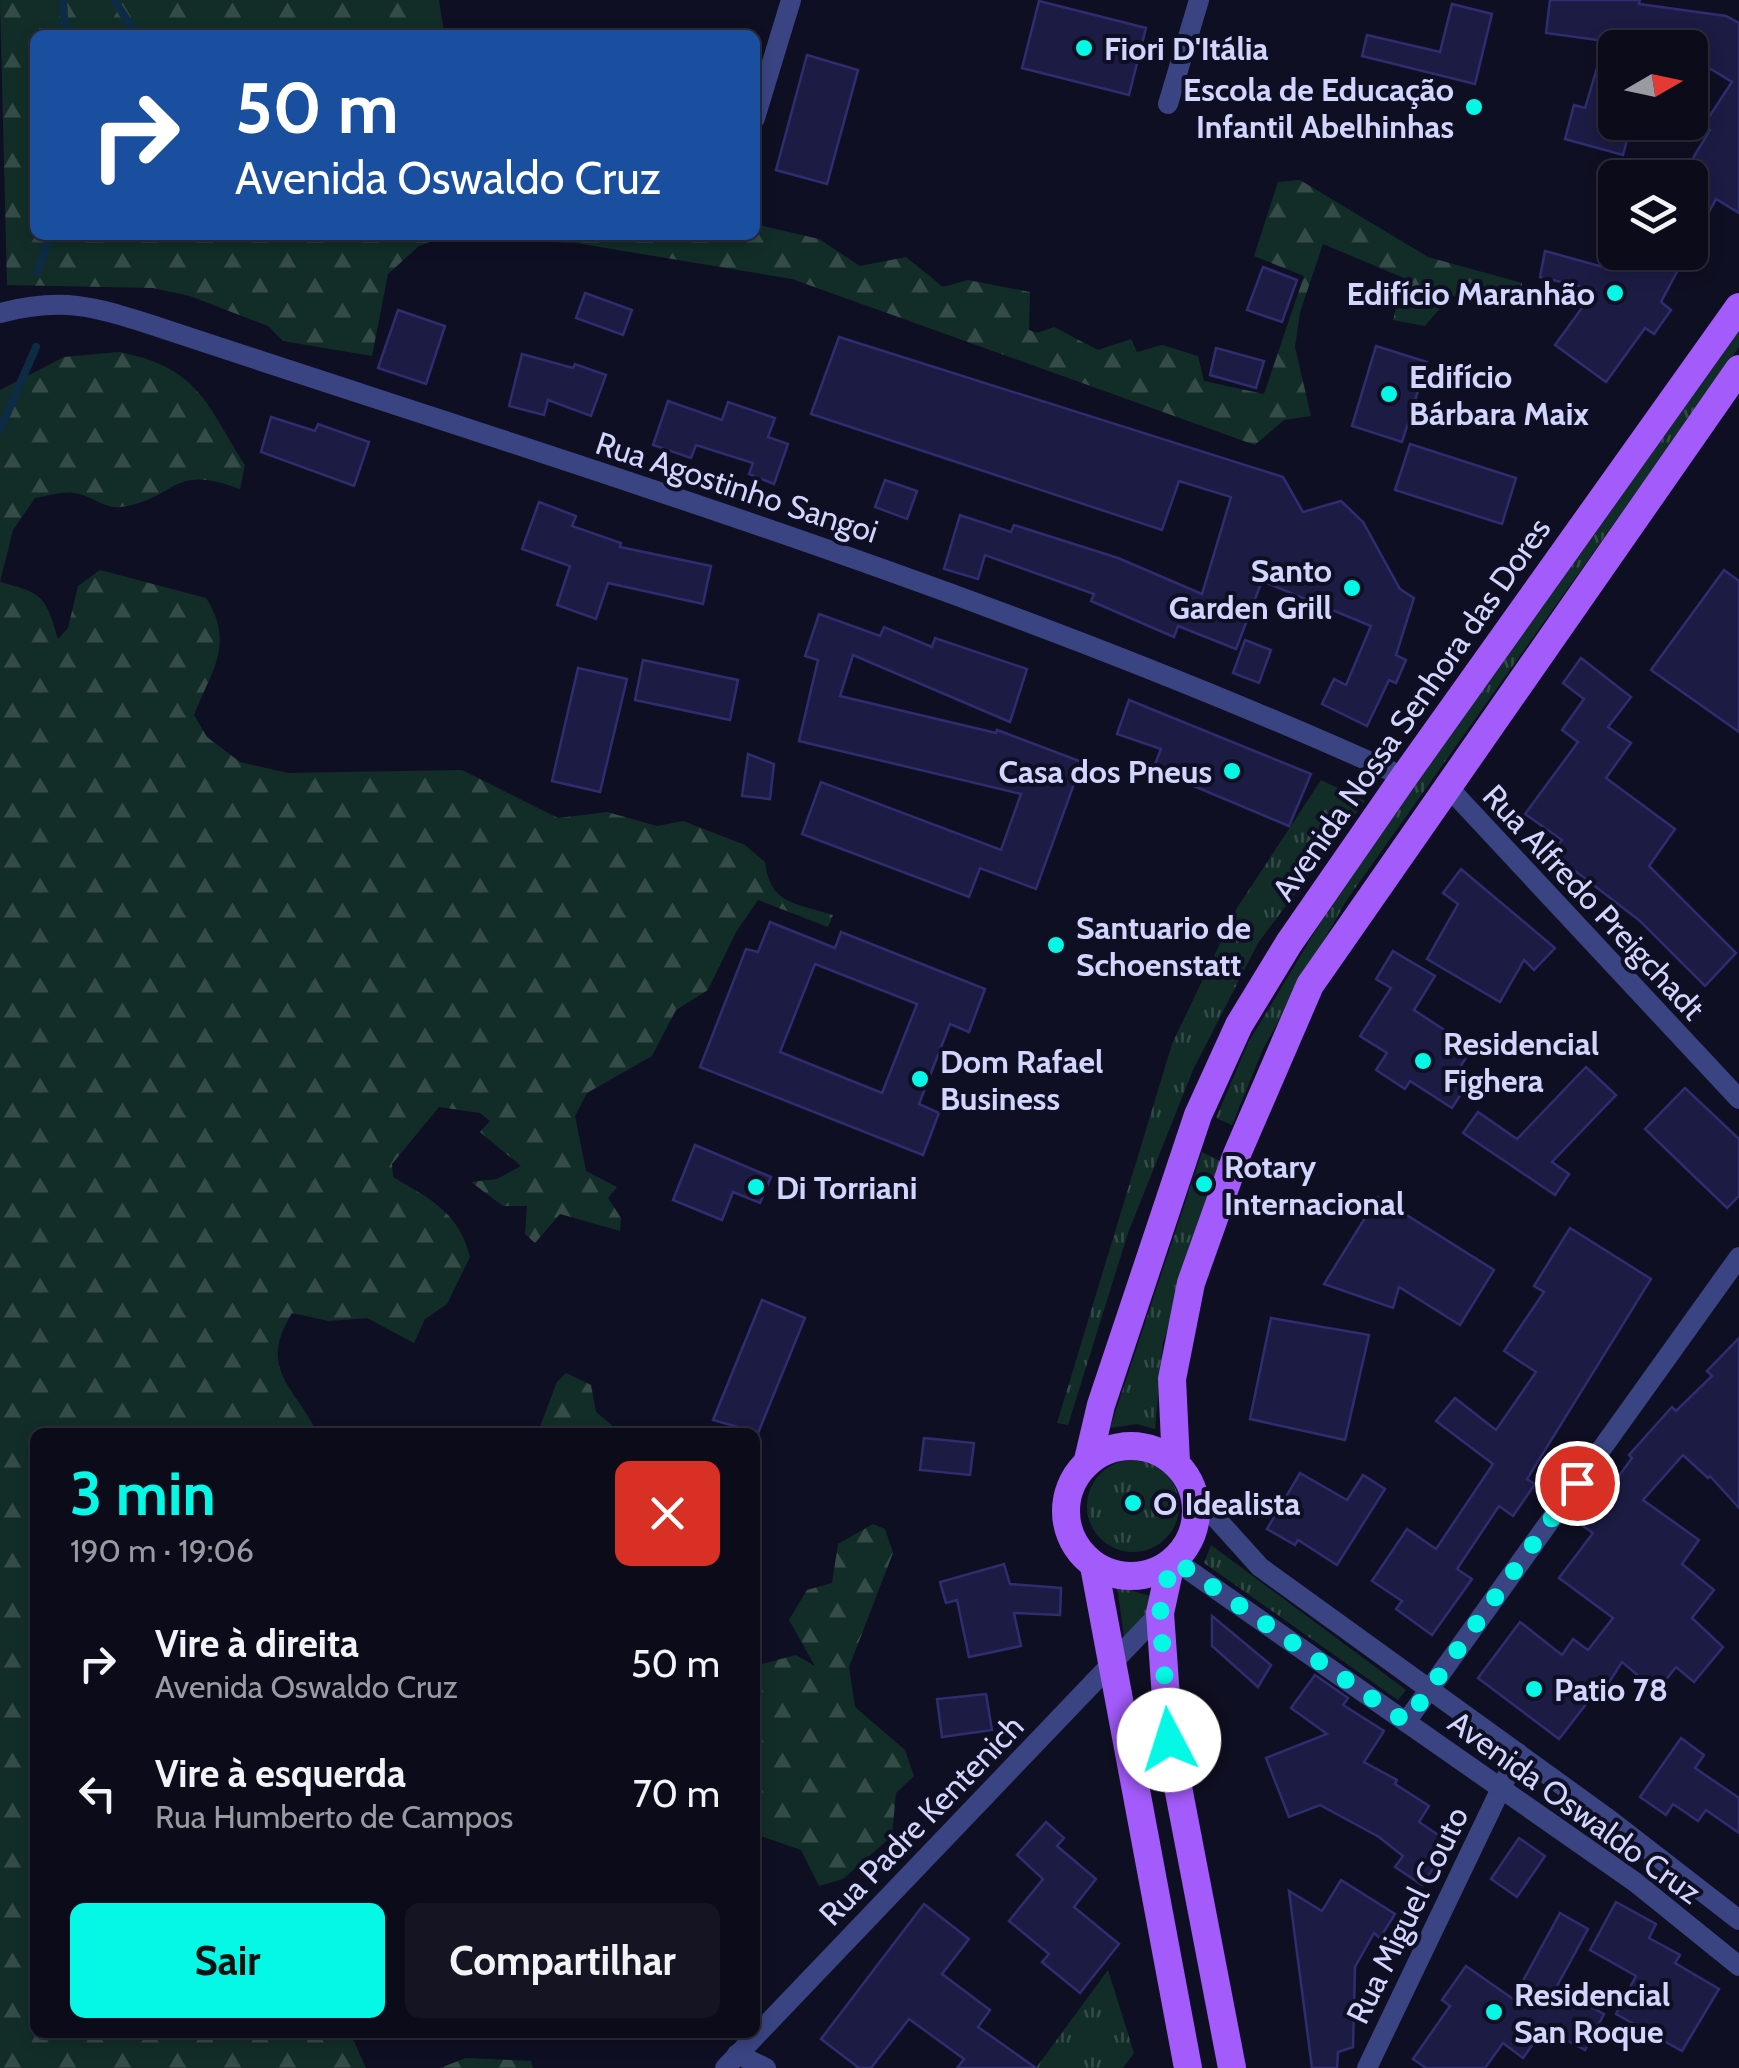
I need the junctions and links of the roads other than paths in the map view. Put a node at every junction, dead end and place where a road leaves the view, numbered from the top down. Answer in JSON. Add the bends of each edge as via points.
{"nodes":[{"id":1,"x":791,"y":0,"type":"edge"},
{"id":2,"x":1199,"y":0,"type":"edge"},
{"id":3,"x":760,"y":102,"type":"edge"},
{"id":4,"x":1168,"y":104,"type":"dead end"},
{"id":5,"x":1739,"y":307,"type":"edge"},
{"id":6,"x":0,"y":313,"type":"edge"},
{"id":7,"x":1739,"y":369,"type":"edge"},
{"id":8,"x":1404,"y":777,"type":"junction"},
{"id":9,"x":1448,"y":787,"type":"junction"},
{"id":10,"x":1739,"y":1100,"type":"edge"},
{"id":11,"x":1739,"y":1257,"type":"edge"},
{"id":12,"x":1088,"y":1460,"type":"junction"},
{"id":13,"x":1176,"y":1463,"type":"junction"},
{"id":14,"x":1195,"y":1495,"type":"junction"},
{"id":15,"x":1174,"y":1564,"type":"junction"},
{"id":16,"x":1094,"y":1566,"type":"junction"},
{"id":17,"x":1160,"y":1613,"type":"junction"},
{"id":18,"x":1110,"y":1666,"type":"junction"},
{"id":19,"x":1429,"y":1689,"type":"junction"},
{"id":20,"x":1406,"y":1722,"type":"junction"},
{"id":21,"x":1518,"y":1753,"type":"junction"},
{"id":22,"x":1500,"y":1788,"type":"junction"},
{"id":23,"x":1739,"y":1920,"type":"edge"},
{"id":24,"x":1739,"y":1966,"type":"edge"},
{"id":25,"x":760,"y":2031,"type":"edge"},
{"id":26,"x":753,"y":2038,"type":"edge"},
{"id":27,"x":731,"y":2061,"type":"edge"},
{"id":28,"x":766,"y":2068,"type":"edge"},
{"id":29,"x":1188,"y":2068,"type":"edge"},
{"id":30,"x":1232,"y":2068,"type":"edge"},
{"id":31,"x":1367,"y":2068,"type":"edge"}],
"edges":[{"from":1,"to":3,"type":"street"},
{"from":2,"to":4,"type":"street"},
{"from":5,"to":8,"type":"main road","name":"Avenida Nossa Senhora das Dores"},
{"from":6,"to":8,"type":"street","name":"Rua Agostinho Sangoi","via":[[37,304],[84,304],[928,582],[1184,681]]},
{"from":7,"to":9,"type":"main road"},
{"from":8,"to":12,"type":"main road","name":"Avenida Nossa Senhora das Dores","via":[[1289,943],[1198,1115]]},
{"from":9,"to":10,"type":"street","name":"Rua Alfredo Preigchadt"},
{"from":9,"to":13,"type":"main road","via":[[1310,984],[1239,1148],[1206,1236],[1176,1349]]},
{"from":11,"to":19,"type":"street"},
{"from":12,"to":13,"type":"main road","via":[[1133,1444]]},
{"from":12,"to":16,"type":"main road","via":[[1070,1484],[1065,1514],[1074,1544]]},
{"from":13,"to":14,"type":"main road"},
{"from":14,"to":15,"type":"main road","via":[[1196,1525]]},
{"from":14,"to":19,"type":"street","name":"Avenida Oswaldo Cruz","via":[[1260,1567]]},
{"from":15,"to":16,"type":"main road","via":[[1136,1577]]},
{"from":15,"to":17,"type":"main road"},
{"from":15,"to":20,"type":"street","name":"Avenida Oswaldo Cruz"},
{"from":16,"to":18,"type":"main road"},
{"from":17,"to":18,"type":"street","name":"Rua Padre Kentenich"},
{"from":17,"to":30,"type":"main road","via":[[1169,1740]]},
{"from":18,"to":25,"type":"street","name":"Rua Padre Kentenich"},
{"from":18,"to":29,"type":"main road"},
{"from":19,"to":20,"type":"street"},
{"from":19,"to":21,"type":"street","name":"Avenida Oswaldo Cruz"},
{"from":20,"to":22,"type":"street","name":"Avenida Oswaldo Cruz"},
{"from":21,"to":22,"type":"street","name":"Rua Miguel Couto"},
{"from":21,"to":23,"type":"street","name":"Avenida Oswaldo Cruz"},
{"from":22,"to":24,"type":"street","name":"Avenida Oswaldo Cruz","via":[[1635,1882]]},
{"from":22,"to":31,"type":"street","name":"Rua Miguel Couto"},
{"from":26,"to":27,"type":"street","name":"Rua Padre Kentenich"},
{"from":27,"to":28,"type":"street"}]}
